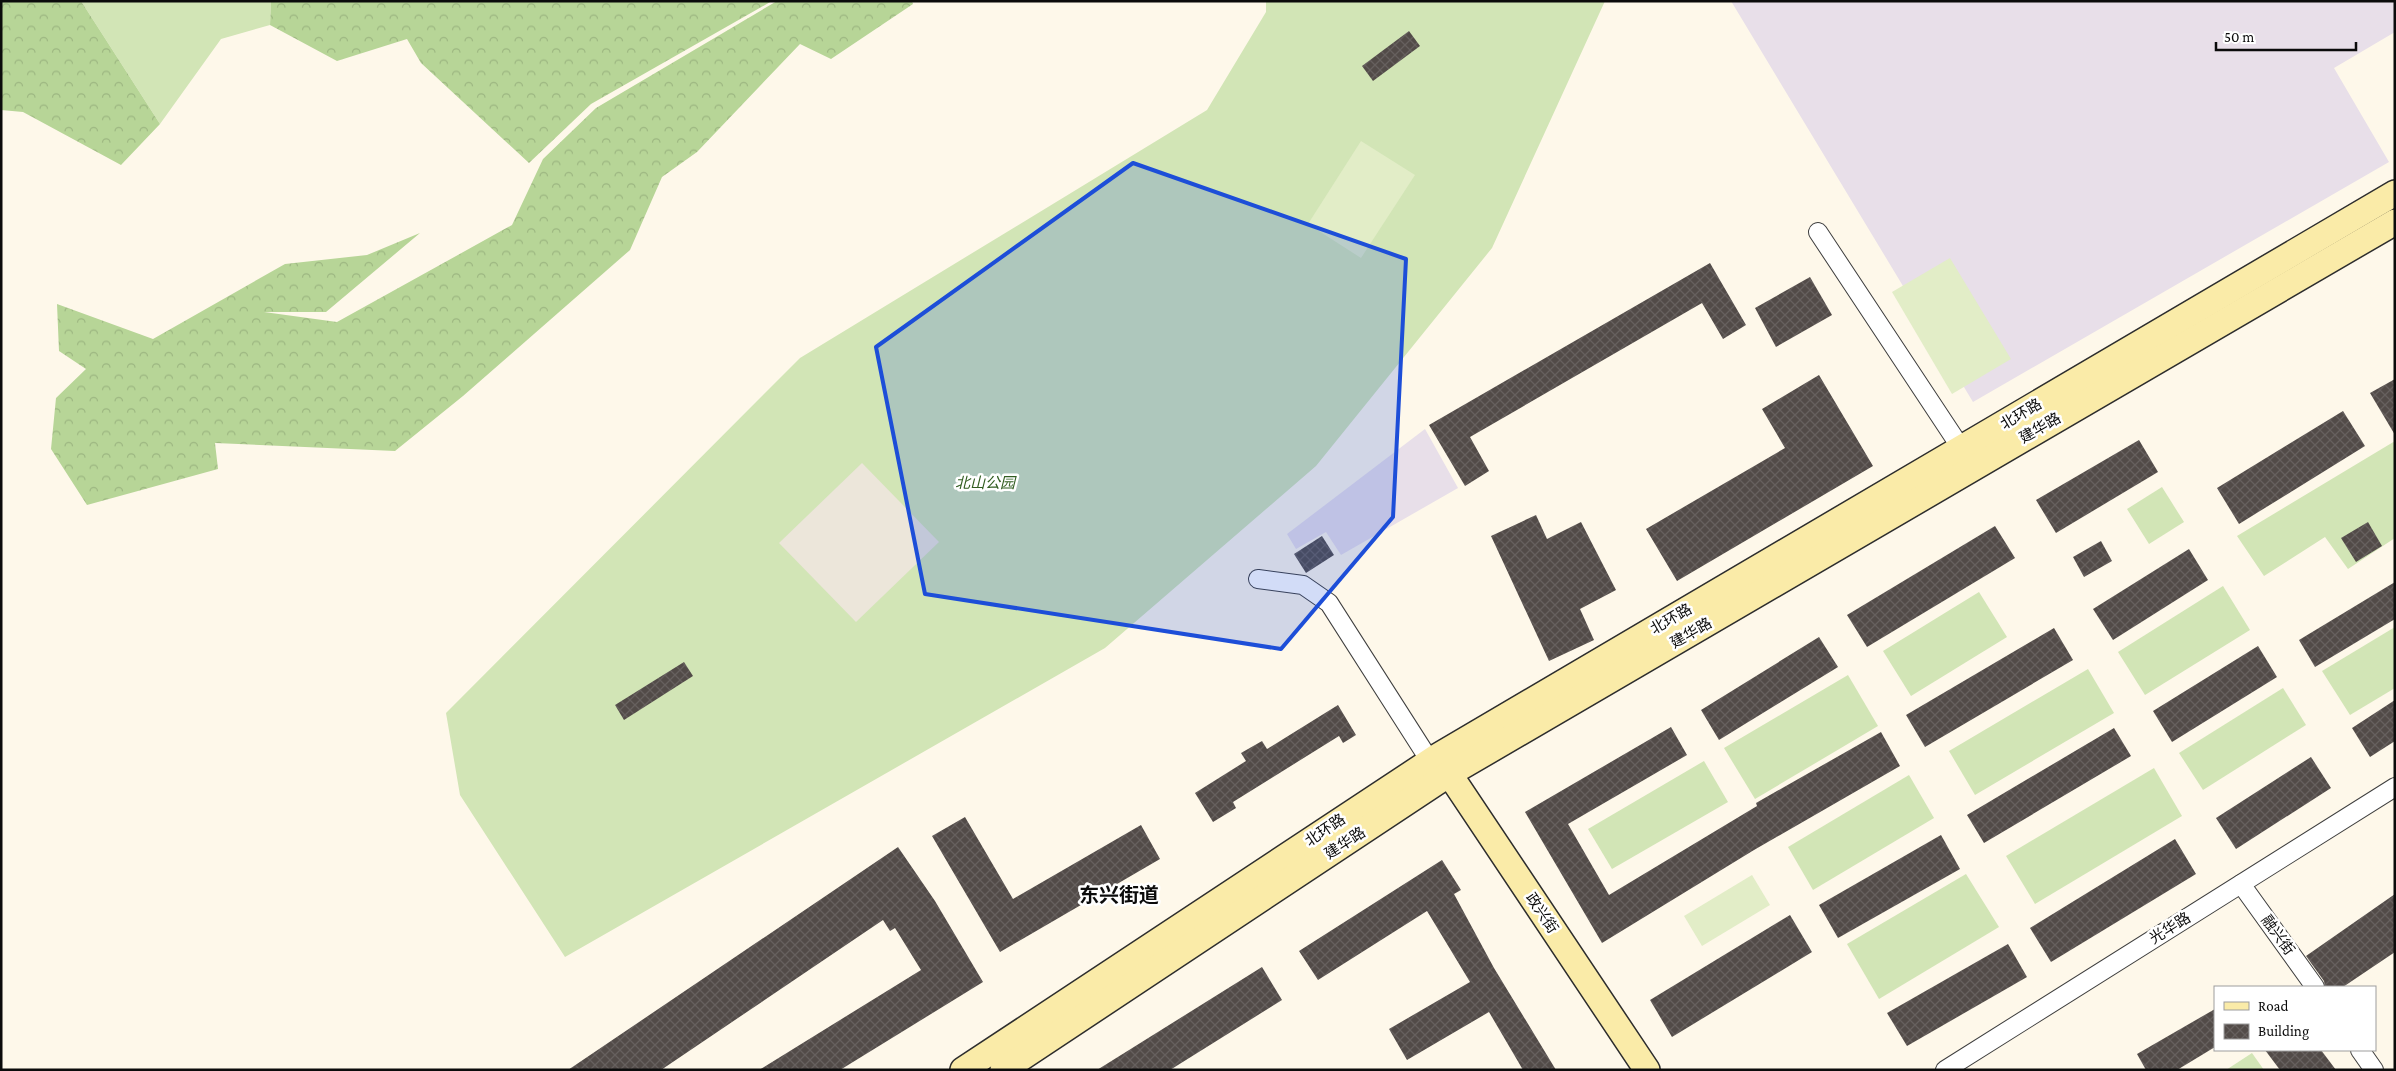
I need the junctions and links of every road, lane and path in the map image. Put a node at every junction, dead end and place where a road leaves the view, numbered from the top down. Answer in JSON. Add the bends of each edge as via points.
{"nodes":[{"id":1,"x":2395,"y":193,"type":"edge"},
{"id":2,"x":2395,"y":222,"type":"edge"},
{"id":3,"x":1818,"y":232,"type":"dead end"},
{"id":4,"x":1968,"y":458,"type":"junction"},
{"id":5,"x":1258,"y":579,"type":"dead end"},
{"id":6,"x":1439,"y":764,"type":"junction"},
{"id":7,"x":2395,"y":787,"type":"edge"},
{"id":8,"x":2241,"y":884,"type":"junction"},
{"id":9,"x":2314,"y":986,"type":"edge"},
{"id":10,"x":2361,"y":1051,"type":"edge"},
{"id":11,"x":963,"y":1070,"type":"edge"},
{"id":12,"x":1003,"y":1070,"type":"edge"},
{"id":13,"x":1646,"y":1070,"type":"edge"},
{"id":14,"x":1945,"y":1070,"type":"edge"},
{"id":15,"x":2374,"y":1070,"type":"edge"}],
"edges":[{"from":1,"to":4,"type":"street","name":"北环路"},
{"from":2,"to":4,"type":"street","name":"建华路"},
{"from":3,"to":4,"type":"street"},
{"from":4,"to":6,"type":"street","name":"北环路"},
{"from":5,"to":6,"type":"street","via":[[1303,585],[1329,603]]},
{"from":6,"to":11,"type":"street","name":"北环路"},
{"from":6,"to":12,"type":"street","name":"建华路"},
{"from":6,"to":13,"type":"street","name":"政兴街"},
{"from":7,"to":8,"type":"street","name":"光华路"},
{"from":8,"to":9,"type":"street","name":"融兴街"},
{"from":8,"to":14,"type":"street","name":"光华路"},
{"from":10,"to":15,"type":"street"}]}
